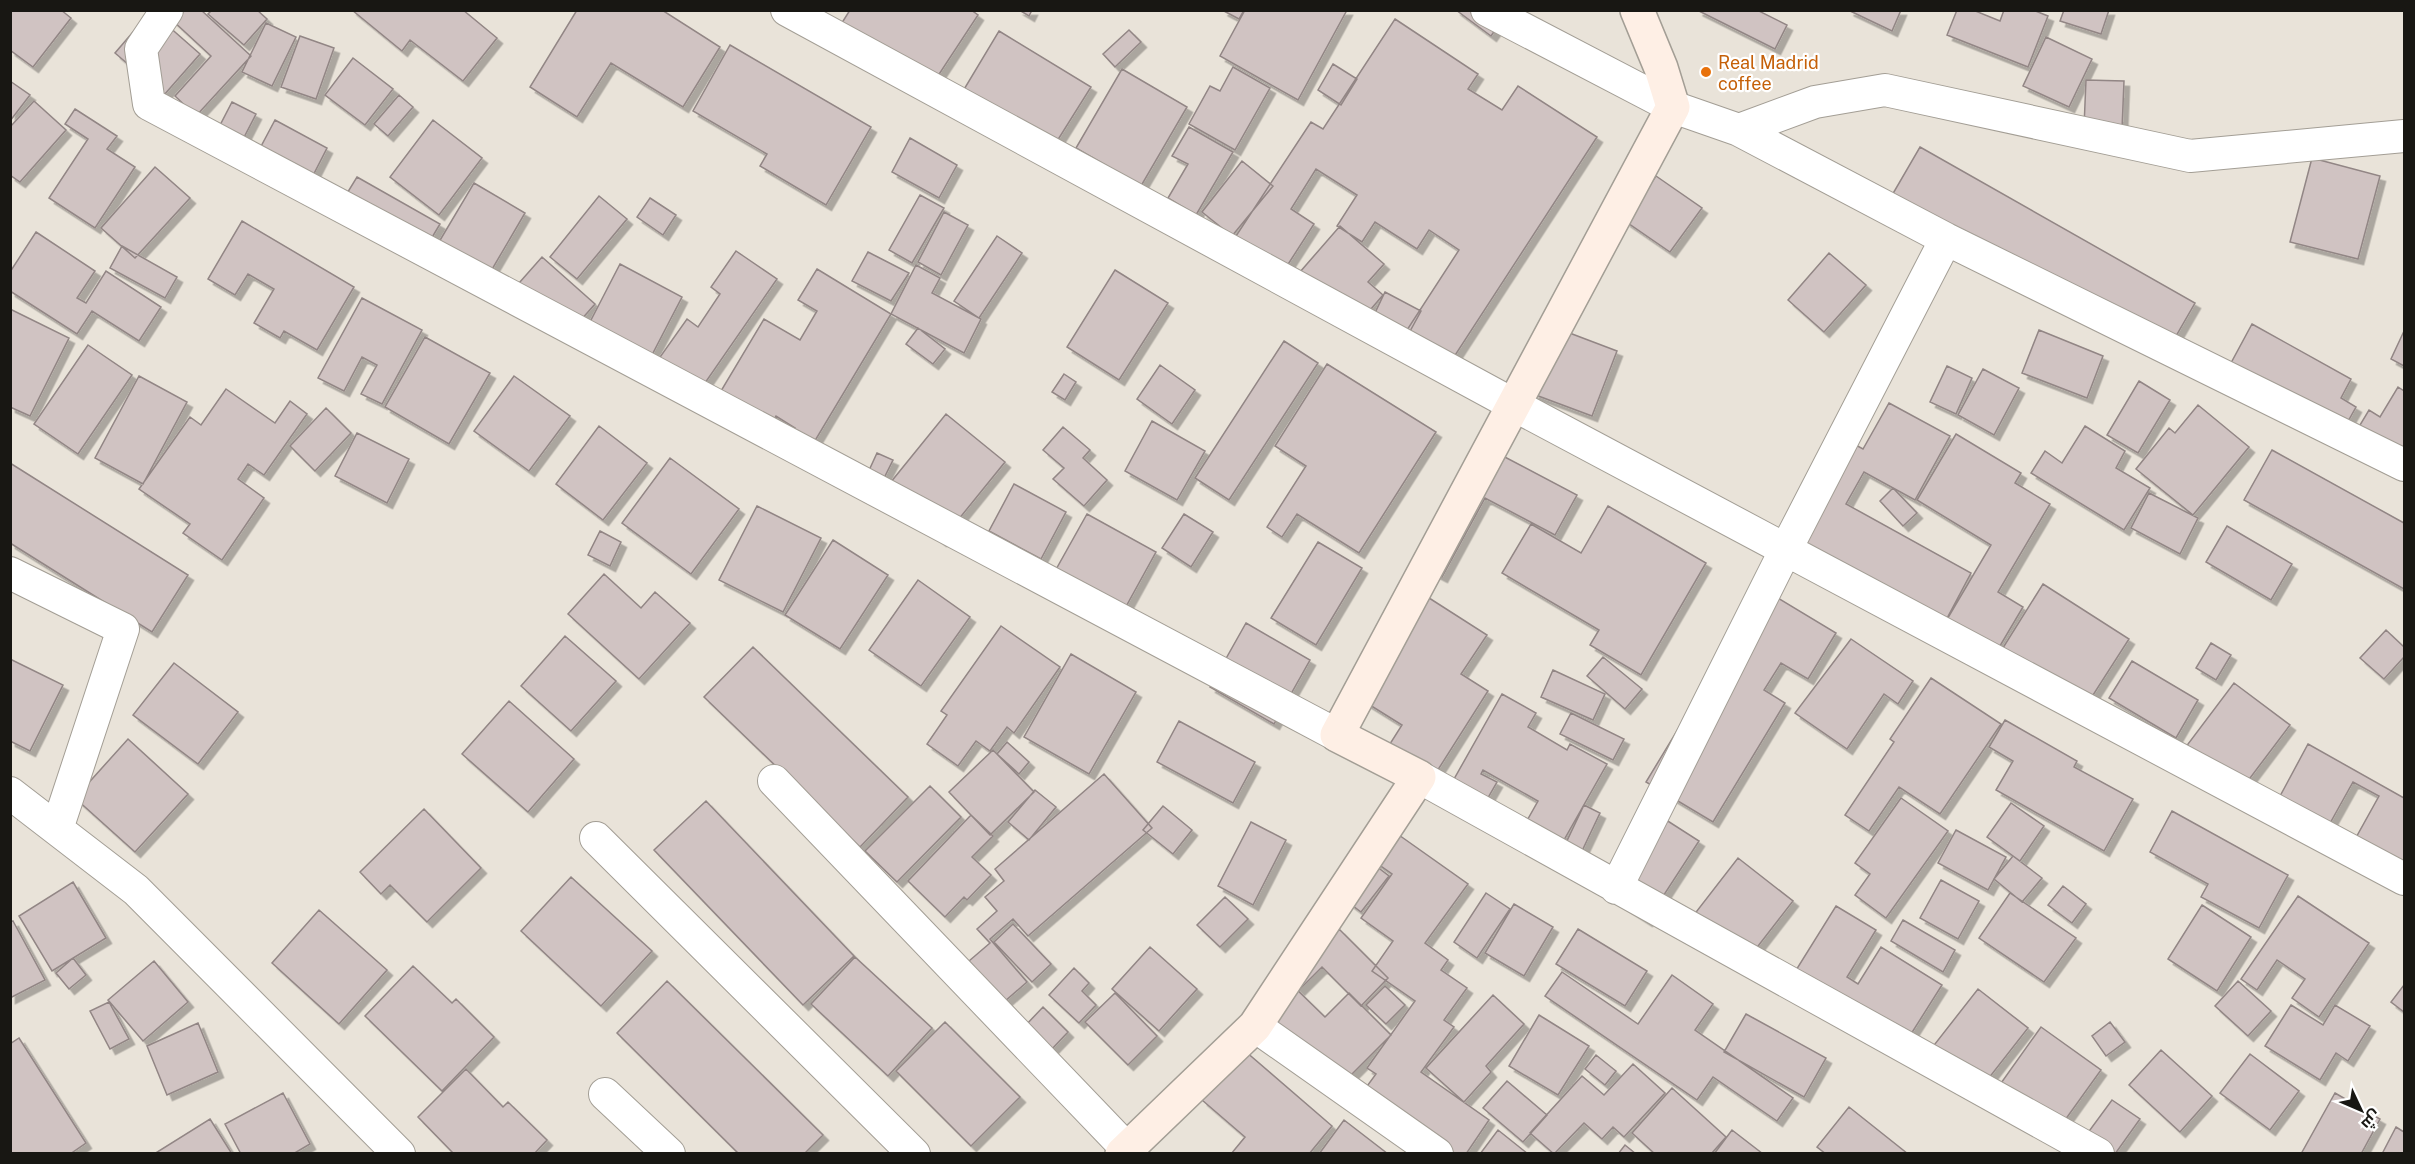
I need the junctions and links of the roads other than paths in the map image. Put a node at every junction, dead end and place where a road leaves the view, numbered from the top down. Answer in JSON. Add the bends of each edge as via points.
{"nodes":[{"id":1,"x":166,"y":10,"type":"edge"},
{"id":2,"x":787,"y":10,"type":"edge"},
{"id":3,"x":1487,"y":10,"type":"edge"},
{"id":4,"x":1636,"y":10,"type":"edge"},
{"id":5,"x":1673,"y":107,"type":"junction"},
{"id":6,"x":1739,"y":130,"type":"junction"},
{"id":7,"x":2404,"y":136,"type":"edge"},
{"id":8,"x":1946,"y":239,"type":"junction"},
{"id":9,"x":1514,"y":405,"type":"junction"},
{"id":10,"x":2404,"y":465,"type":"edge"},
{"id":11,"x":1786,"y":549,"type":"junction"},
{"id":12,"x":10,"y":573,"type":"edge"},
{"id":13,"x":1337,"y":735,"type":"junction"},
{"id":14,"x":1419,"y":777,"type":"junction"},
{"id":15,"x":774,"y":781,"type":"dead end"},
{"id":16,"x":10,"y":793,"type":"edge"},
{"id":17,"x":57,"y":829,"type":"junction"},
{"id":18,"x":596,"y":838,"type":"dead end"},
{"id":19,"x":2404,"y":879,"type":"edge"},
{"id":20,"x":1616,"y":888,"type":"junction"},
{"id":21,"x":1256,"y":1026,"type":"junction"},
{"id":22,"x":605,"y":1094,"type":"dead end"},
{"id":23,"x":1124,"y":1151,"type":"edge"},
{"id":24,"x":399,"y":1154,"type":"edge"},
{"id":25,"x":669,"y":1154,"type":"edge"},
{"id":26,"x":914,"y":1154,"type":"edge"},
{"id":27,"x":1437,"y":1154,"type":"edge"},
{"id":28,"x":2098,"y":1154,"type":"edge"}],
"edges":[{"from":1,"to":13,"type":"street","via":[[141,49],[150,104]]},
{"from":2,"to":9,"type":"street"},
{"from":3,"to":5,"type":"street"},
{"from":4,"to":5,"type":"street"},
{"from":5,"to":6,"type":"street"},
{"from":5,"to":9,"type":"street"},
{"from":6,"to":7,"type":"street","via":[[1815,102],[1886,90],[2190,156]]},
{"from":6,"to":8,"type":"street"},
{"from":8,"to":10,"type":"street"},
{"from":8,"to":11,"type":"street"},
{"from":9,"to":11,"type":"street"},
{"from":9,"to":13,"type":"street"},
{"from":11,"to":19,"type":"street"},
{"from":11,"to":20,"type":"street"},
{"from":12,"to":17,"type":"street","via":[[123,629]]},
{"from":13,"to":14,"type":"street"},
{"from":14,"to":20,"type":"street"},
{"from":14,"to":21,"type":"street"},
{"from":15,"to":23,"type":"street"},
{"from":16,"to":17,"type":"street"},
{"from":17,"to":24,"type":"street","via":[[136,890]]},
{"from":18,"to":26,"type":"street"},
{"from":20,"to":28,"type":"street"},
{"from":21,"to":23,"type":"street"},
{"from":21,"to":27,"type":"street"},
{"from":22,"to":25,"type":"street"}]}
